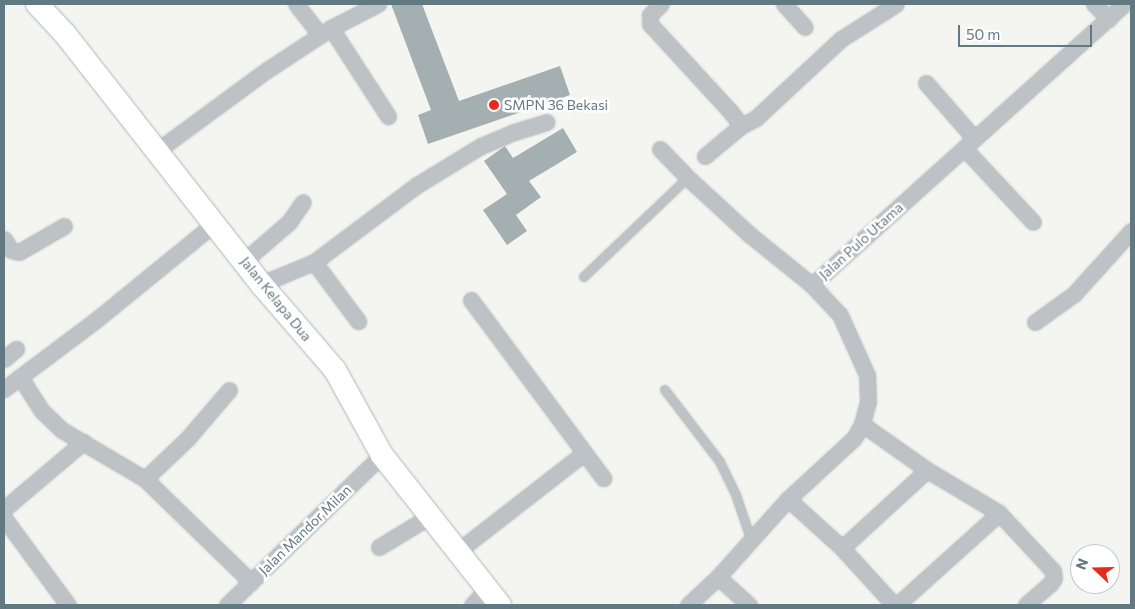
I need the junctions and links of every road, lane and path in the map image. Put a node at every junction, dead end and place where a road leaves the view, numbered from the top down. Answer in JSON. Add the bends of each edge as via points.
{"nodes":[{"id":1,"x":37,"y":4,"type":"edge"},
{"id":2,"x":296,"y":4,"type":"edge"},
{"id":3,"x":378,"y":4,"type":"edge"},
{"id":4,"x":661,"y":4,"type":"edge"},
{"id":5,"x":784,"y":4,"type":"edge"},
{"id":6,"x":896,"y":4,"type":"edge"},
{"id":7,"x":1094,"y":4,"type":"edge"},
{"id":8,"x":1125,"y":4,"type":"edge"},
{"id":9,"x":1131,"y":8,"type":"edge"},
{"id":10,"x":1109,"y":19,"type":"junction"},
{"id":11,"x":805,"y":27,"type":"dead end"},
{"id":12,"x":325,"y":32,"type":"junction"},
{"id":13,"x":926,"y":83,"type":"dead end"},
{"id":14,"x":388,"y":116,"type":"dead end"},
{"id":15,"x":546,"y":122,"type":"dead end"},
{"id":16,"x":741,"y":126,"type":"junction"},
{"id":17,"x":969,"y":143,"type":"junction"},
{"id":18,"x":660,"y":149,"type":"dead end"},
{"id":19,"x":158,"y":150,"type":"junction"},
{"id":20,"x":705,"y":156,"type":"dead end"},
{"id":21,"x":688,"y":178,"type":"junction"},
{"id":22,"x":303,"y":202,"type":"dead end"},
{"id":23,"x":1033,"y":222,"type":"dead end"},
{"id":24,"x":215,"y":223,"type":"junction"},
{"id":25,"x":64,"y":226,"type":"dead end"},
{"id":26,"x":1131,"y":231,"type":"edge"},
{"id":27,"x":4,"y":239,"type":"edge"},
{"id":28,"x":244,"y":261,"type":"junction"},
{"id":29,"x":314,"y":262,"type":"junction"},
{"id":30,"x":584,"y":277,"type":"dead end"},
{"id":31,"x":261,"y":284,"type":"junction"},
{"id":32,"x":812,"y":285,"type":"junction"},
{"id":33,"x":470,"y":300,"type":"dead end"},
{"id":34,"x":358,"y":321,"type":"dead end"},
{"id":35,"x":1035,"y":322,"type":"dead end"},
{"id":36,"x":16,"y":349,"type":"dead end"},
{"id":37,"x":4,"y":359,"type":"edge"},
{"id":38,"x":20,"y":377,"type":"junction"},
{"id":39,"x":4,"y":389,"type":"edge"},
{"id":40,"x":229,"y":390,"type":"dead end"},
{"id":41,"x":665,"y":390,"type":"dead end"},
{"id":42,"x":862,"y":424,"type":"junction"},
{"id":43,"x":82,"y":442,"type":"junction"},
{"id":44,"x":584,"y":453,"type":"junction"},
{"id":45,"x":382,"y":455,"type":"junction"},
{"id":46,"x":928,"y":470,"type":"junction"},
{"id":47,"x":604,"y":478,"type":"dead end"},
{"id":48,"x":145,"y":479,"type":"junction"},
{"id":49,"x":788,"y":499,"type":"junction"},
{"id":50,"x":4,"y":509,"type":"edge"},
{"id":51,"x":998,"y":513,"type":"junction"},
{"id":52,"x":430,"y":516,"type":"junction"},
{"id":53,"x":4,"y":518,"type":"edge"},
{"id":54,"x":751,"y":539,"type":"junction"},
{"id":55,"x":379,"y":547,"type":"dead end"},
{"id":56,"x":842,"y":548,"type":"junction"},
{"id":57,"x":458,"y":552,"type":"junction"},
{"id":58,"x":718,"y":577,"type":"junction"},
{"id":59,"x":250,"y":582,"type":"junction"},
{"id":60,"x":494,"y":597,"type":"edge"},
{"id":61,"x":68,"y":605,"type":"edge"},
{"id":62,"x":227,"y":605,"type":"edge"},
{"id":63,"x":472,"y":605,"type":"edge"},
{"id":64,"x":688,"y":605,"type":"edge"},
{"id":65,"x":749,"y":605,"type":"edge"},
{"id":66,"x":896,"y":605,"type":"edge"},
{"id":67,"x":1026,"y":605,"type":"edge"}],
"edges":[{"from":1,"to":19,"type":"main road","name":"Jalan Kelapa Dua"},
{"from":2,"to":12,"type":"street"},
{"from":3,"to":12,"type":"street"},
{"from":4,"to":16,"type":"street","via":[[650,15],[650,24]]},
{"from":5,"to":11,"type":"street"},
{"from":6,"to":16,"type":"street","via":[[841,39],[756,118]]},
{"from":7,"to":10,"type":"street"},
{"from":8,"to":9,"type":"street"},
{"from":8,"to":10,"type":"street","name":"Jalan Pulo Utama"},
{"from":10,"to":17,"type":"street","name":"Jalan Pulo Utama"},
{"from":12,"to":14,"type":"street"},
{"from":12,"to":19,"type":"street","via":[[208,111]]},
{"from":13,"to":17,"type":"street"},
{"from":15,"to":29,"type":"street","via":[[481,146],[417,185]]},
{"from":16,"to":20,"type":"street"},
{"from":17,"to":23,"type":"street","via":[[999,188]]},
{"from":17,"to":32,"type":"street","name":"Jalan Pulo Utama"},
{"from":18,"to":21,"type":"street"},
{"from":19,"to":24,"type":"main road","name":"Jalan Kelapa Dua"},
{"from":21,"to":30,"type":"lane"},
{"from":21,"to":32,"type":"street","via":[[750,235]]},
{"from":22,"to":28,"type":"street","via":[[289,222]]},
{"from":24,"to":28,"type":"main road","name":"Jalan Kelapa Dua"},
{"from":24,"to":38,"type":"street"},
{"from":25,"to":27,"type":"street","via":[[19,252],[10,250]]},
{"from":26,"to":35,"type":"street","via":[[1074,294]]},
{"from":28,"to":31,"type":"main road","name":"Jalan Kelapa Dua"},
{"from":29,"to":31,"type":"street"},
{"from":29,"to":34,"type":"street"},
{"from":31,"to":45,"type":"main road","name":"Jalan Kelapa Dua","via":[[335,370]]},
{"from":32,"to":42,"type":"street","name":"Jalan Pulo Utama","via":[[840,315],[867,375],[868,402]]},
{"from":33,"to":44,"type":"street"},
{"from":36,"to":37,"type":"street"},
{"from":38,"to":39,"type":"street"},
{"from":38,"to":43,"type":"street","via":[[42,411],[62,430]]},
{"from":40,"to":48,"type":"street","via":[[188,438]]},
{"from":41,"to":54,"type":"lane","via":[[720,462],[736,495]]},
{"from":42,"to":46,"type":"street"},
{"from":42,"to":49,"type":"street","name":"Jalan Pulo Utama","via":[[854,438]]},
{"from":43,"to":48,"type":"street"},
{"from":43,"to":50,"type":"street"},
{"from":44,"to":47,"type":"street"},
{"from":44,"to":57,"type":"street"},
{"from":45,"to":52,"type":"main road","name":"Jalan Kelapa Dua"},
{"from":45,"to":59,"type":"street","name":"Jalan Mandor Milan"},
{"from":46,"to":51,"type":"street"},
{"from":46,"to":56,"type":"street"},
{"from":48,"to":59,"type":"street"},
{"from":49,"to":54,"type":"street","name":"Jalan Pulo Utama"},
{"from":49,"to":56,"type":"street"},
{"from":51,"to":66,"type":"street"},
{"from":51,"to":67,"type":"street","via":[[1054,574],[1051,582]]},
{"from":52,"to":55,"type":"street"},
{"from":52,"to":57,"type":"main road","name":"Jalan Kelapa Dua"},
{"from":53,"to":61,"type":"street"},
{"from":54,"to":58,"type":"street","name":"Jalan Pulo Utama"},
{"from":56,"to":66,"type":"street"},
{"from":57,"to":60,"type":"main road","name":"Jalan Kelapa Dua"},
{"from":58,"to":64,"type":"street","name":"Jalan Pulo Utama"},
{"from":58,"to":65,"type":"street"},
{"from":59,"to":62,"type":"street","name":"Jalan Mandor Milan"},
{"from":60,"to":63,"type":"street"}]}
